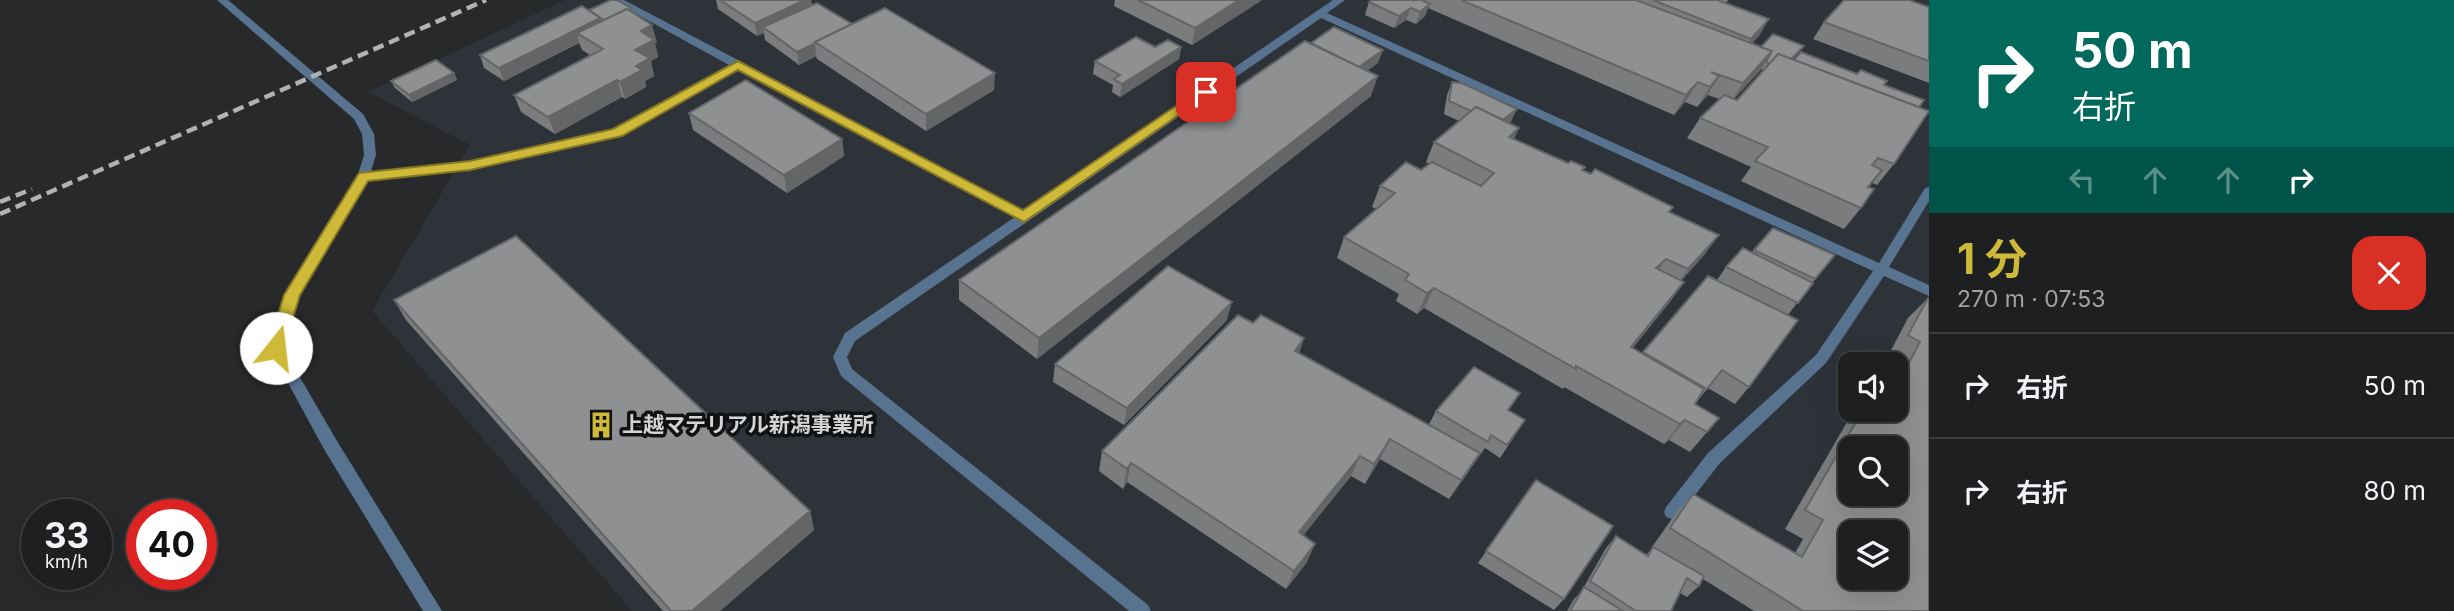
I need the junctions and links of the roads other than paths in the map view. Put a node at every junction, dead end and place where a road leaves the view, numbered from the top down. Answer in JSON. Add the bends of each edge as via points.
{"nodes":[{"id":1,"x":222,"y":0,"type":"edge"},
{"id":2,"x":616,"y":0,"type":"edge"},
{"id":3,"x":1340,"y":0,"type":"edge"},
{"id":4,"x":1320,"y":14,"type":"junction"},
{"id":5,"x":738,"y":64,"type":"junction"},
{"id":6,"x":364,"y":177,"type":"junction"},
{"id":7,"x":1929,"y":191,"type":"edge"},
{"id":8,"x":1024,"y":217,"type":"junction"},
{"id":9,"x":1881,"y":270,"type":"junction"},
{"id":10,"x":1929,"y":292,"type":"edge"},
{"id":11,"x":1672,"y":512,"type":"dead end"},
{"id":12,"x":433,"y":611,"type":"edge"},
{"id":13,"x":1142,"y":611,"type":"edge"}],
"edges":[{"from":1,"to":6,"type":"street","via":[[359,117],[368,134],[370,155]]},
{"from":2,"to":5,"type":"street"},
{"from":3,"to":4,"type":"street"},
{"from":4,"to":8,"type":"street"},
{"from":4,"to":9,"type":"street"},
{"from":5,"to":6,"type":"street","via":[[617,133],[470,166]]},
{"from":5,"to":8,"type":"street"},
{"from":6,"to":12,"type":"street","via":[[292,295],[276,348]]},
{"from":7,"to":9,"type":"street"},
{"from":8,"to":13,"type":"street","via":[[850,337],[839,358],[846,372]]},
{"from":9,"to":10,"type":"street"},
{"from":9,"to":11,"type":"street","via":[[1821,359],[1714,458]]}]}
